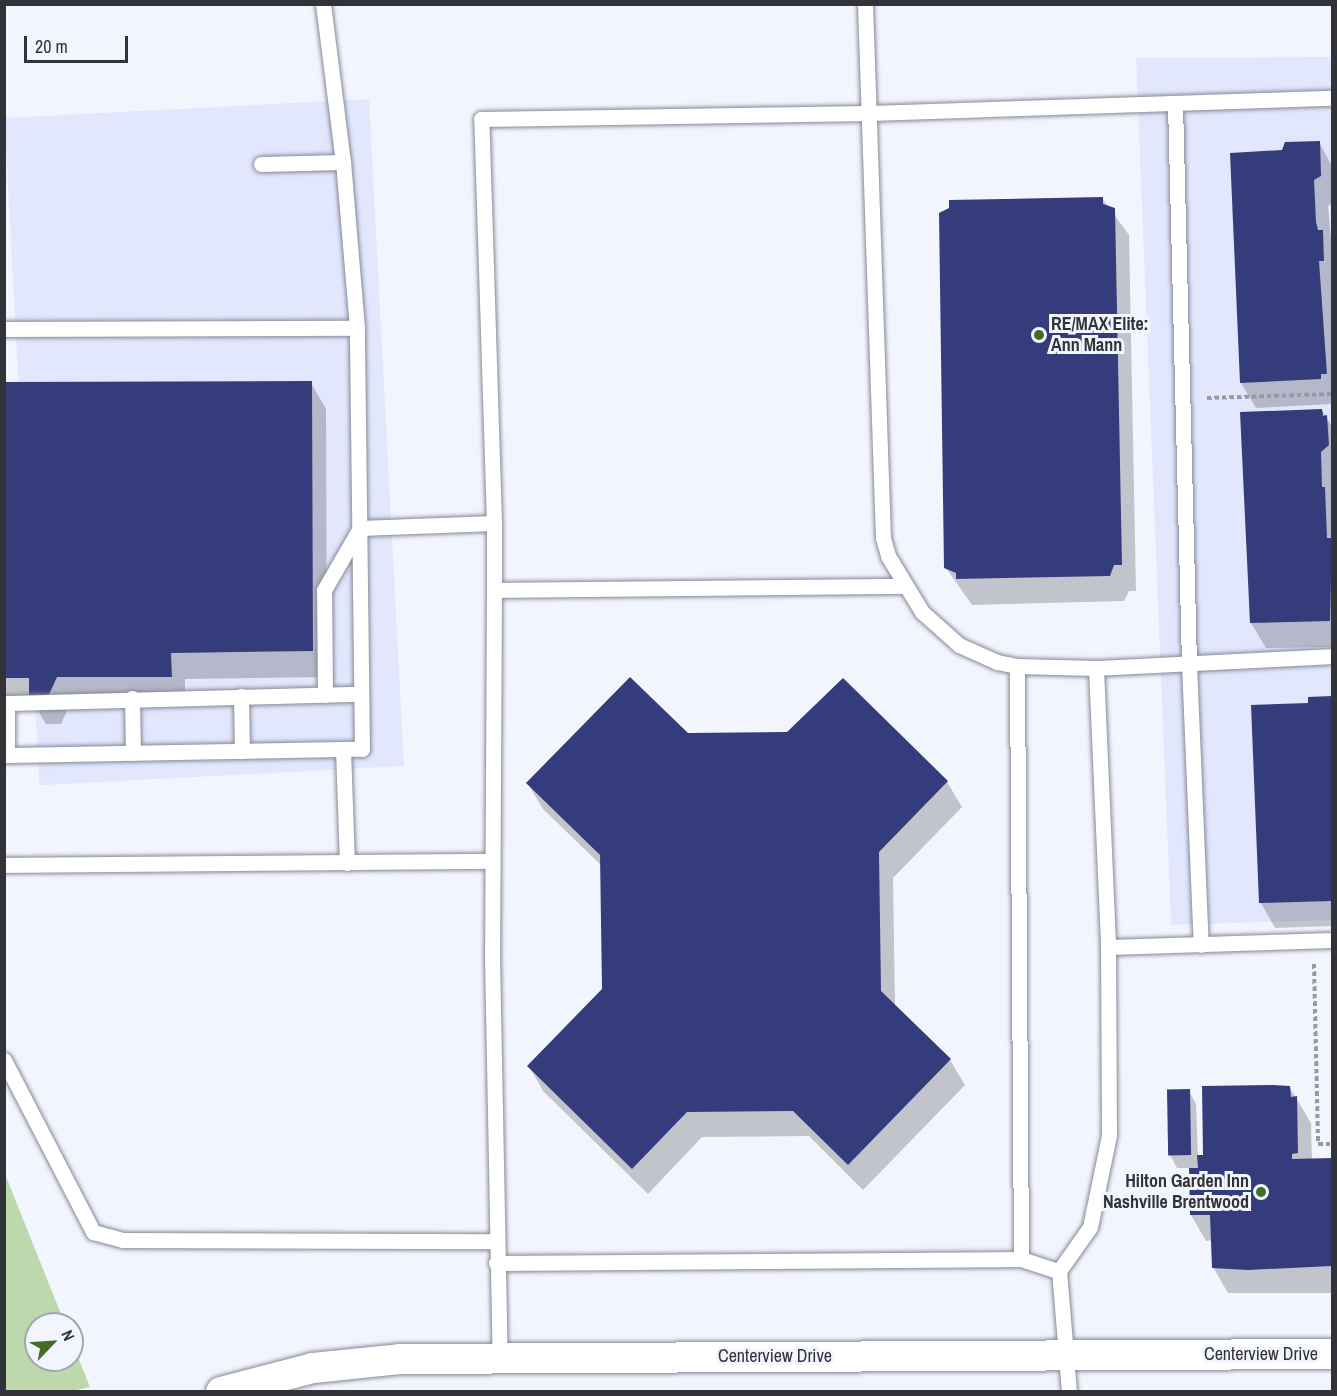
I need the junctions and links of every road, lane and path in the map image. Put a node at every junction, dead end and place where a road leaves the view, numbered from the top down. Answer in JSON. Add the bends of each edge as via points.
{"nodes":[{"id":1,"x":322,"y":4,"type":"edge"},
{"id":2,"x":865,"y":4,"type":"edge"},
{"id":3,"x":1332,"y":98,"type":"edge"},
{"id":4,"x":1175,"y":103,"type":"junction"},
{"id":5,"x":870,"y":113,"type":"junction"},
{"id":6,"x":343,"y":162,"type":"junction"},
{"id":7,"x":261,"y":164,"type":"dead end"},
{"id":8,"x":357,"y":328,"type":"junction"},
{"id":9,"x":4,"y":329,"type":"edge"},
{"id":10,"x":1332,"y":394,"type":"edge"},
{"id":11,"x":1182,"y":399,"type":"junction"},
{"id":12,"x":494,"y":523,"type":"junction"},
{"id":13,"x":360,"y":528,"type":"junction"},
{"id":14,"x":904,"y":586,"type":"junction"},
{"id":15,"x":494,"y":590,"type":"junction"},
{"id":16,"x":1332,"y":656,"type":"edge"},
{"id":17,"x":1189,"y":664,"type":"junction"},
{"id":18,"x":1017,"y":666,"type":"junction"},
{"id":19,"x":1096,"y":668,"type":"junction"},
{"id":20,"x":361,"y":694,"type":"junction"},
{"id":21,"x":325,"y":695,"type":"junction"},
{"id":22,"x":241,"y":696,"type":"junction"},
{"id":23,"x":132,"y":698,"type":"junction"},
{"id":24,"x":343,"y":749,"type":"junction"},
{"id":25,"x":242,"y":751,"type":"junction"},
{"id":26,"x":133,"y":753,"type":"junction"},
{"id":27,"x":6,"y":755,"type":"edge"},
{"id":28,"x":491,"y":861,"type":"junction"},
{"id":29,"x":347,"y":863,"type":"junction"},
{"id":30,"x":4,"y":865,"type":"edge"},
{"id":31,"x":1332,"y":940,"type":"edge"},
{"id":32,"x":1313,"y":941,"type":"junction"},
{"id":33,"x":1201,"y":945,"type":"junction"},
{"id":34,"x":1108,"y":947,"type":"junction"},
{"id":35,"x":4,"y":1060,"type":"edge"},
{"id":36,"x":1332,"y":1144,"type":"edge"},
{"id":37,"x":495,"y":1241,"type":"junction"},
{"id":38,"x":1021,"y":1259,"type":"junction"},
{"id":39,"x":496,"y":1263,"type":"junction"},
{"id":40,"x":1059,"y":1271,"type":"junction"},
{"id":41,"x":1332,"y":1354,"type":"edge"},
{"id":42,"x":1067,"y":1356,"type":"junction"},
{"id":43,"x":500,"y":1357,"type":"junction"},
{"id":44,"x":221,"y":1392,"type":"edge"},
{"id":45,"x":1069,"y":1392,"type":"edge"}],
"edges":[{"from":1,"to":6,"type":"lane"},
{"from":2,"to":5,"type":"lane"},
{"from":3,"to":4,"type":"lane"},
{"from":4,"to":5,"type":"lane"},
{"from":4,"to":11,"type":"lane"},
{"from":5,"to":12,"type":"lane","via":[[481,119]]},
{"from":5,"to":14,"type":"lane","via":[[883,538]]},
{"from":6,"to":7,"type":"lane"},
{"from":6,"to":8,"type":"lane"},
{"from":8,"to":9,"type":"lane"},
{"from":8,"to":13,"type":"lane"},
{"from":10,"to":11,"type":"path"},
{"from":11,"to":17,"type":"lane"},
{"from":12,"to":13,"type":"lane"},
{"from":12,"to":15,"type":"lane"},
{"from":13,"to":20,"type":"lane"},
{"from":13,"to":21,"type":"lane","via":[[324,590]]},
{"from":14,"to":15,"type":"lane"},
{"from":14,"to":18,"type":"lane","via":[[922,612],[959,645],[997,662]]},
{"from":15,"to":28,"type":"lane"},
{"from":16,"to":17,"type":"lane"},
{"from":17,"to":19,"type":"lane"},
{"from":17,"to":33,"type":"lane"},
{"from":18,"to":19,"type":"lane"},
{"from":18,"to":38,"type":"lane"},
{"from":19,"to":34,"type":"lane"},
{"from":20,"to":21,"type":"lane"},
{"from":20,"to":24,"type":"lane","via":[[362,749]]},
{"from":21,"to":22,"type":"lane"},
{"from":22,"to":23,"type":"lane"},
{"from":22,"to":25,"type":"lane"},
{"from":23,"to":26,"type":"lane"},
{"from":23,"to":27,"type":"lane","via":[[7,703]]},
{"from":24,"to":25,"type":"lane"},
{"from":24,"to":29,"type":"lane"},
{"from":25,"to":26,"type":"lane"},
{"from":26,"to":27,"type":"lane"},
{"from":28,"to":29,"type":"lane"},
{"from":28,"to":37,"type":"lane"},
{"from":29,"to":30,"type":"lane"},
{"from":31,"to":32,"type":"lane"},
{"from":32,"to":33,"type":"lane"},
{"from":32,"to":36,"type":"path","via":[[1318,1144]]},
{"from":33,"to":34,"type":"lane"},
{"from":34,"to":40,"type":"lane","via":[[1109,1135],[1090,1227]]},
{"from":35,"to":37,"type":"lane","via":[[93,1232],[123,1240]]},
{"from":37,"to":39,"type":"lane"},
{"from":38,"to":39,"type":"lane"},
{"from":38,"to":40,"type":"lane"},
{"from":39,"to":43,"type":"lane"},
{"from":40,"to":42,"type":"lane"},
{"from":41,"to":42,"type":"street","name":"Centerview Drive"},
{"from":42,"to":43,"type":"street","name":"Centerview Drive"},
{"from":42,"to":45,"type":"lane"},
{"from":43,"to":44,"type":"street","name":"Centerview Drive","via":[[344,1364]]}]}
